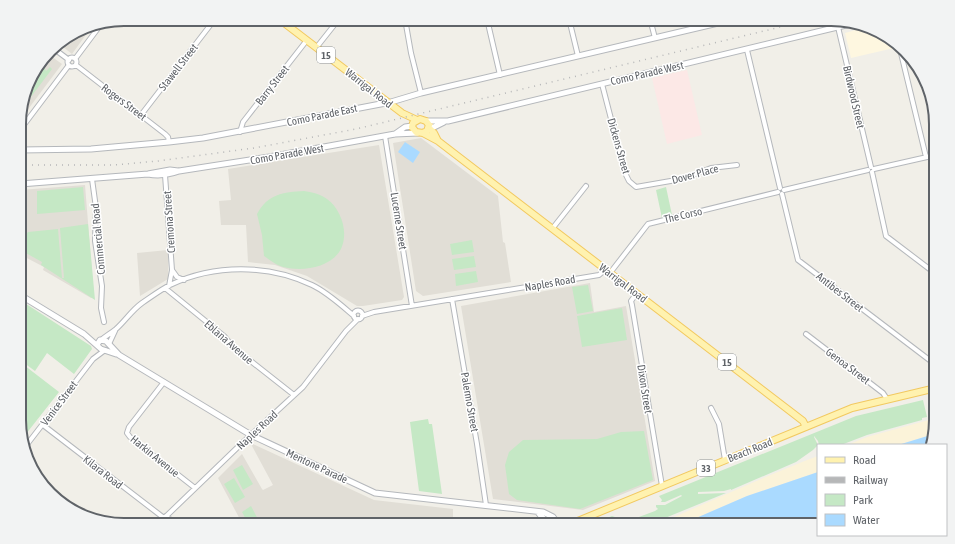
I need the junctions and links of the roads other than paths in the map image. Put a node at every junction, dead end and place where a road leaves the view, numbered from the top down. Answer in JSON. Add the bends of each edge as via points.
{"nodes":[{"id":1,"x":210,"y":26,"type":"edge"},
{"id":2,"x":288,"y":26,"type":"edge"},
{"id":3,"x":333,"y":26,"type":"edge"},
{"id":4,"x":406,"y":26,"type":"edge"},
{"id":5,"x":488,"y":26,"type":"edge"},
{"id":6,"x":570,"y":26,"type":"edge"},
{"id":7,"x":652,"y":26,"type":"edge"},
{"id":8,"x":704,"y":26,"type":"edge"},
{"id":9,"x":838,"y":27,"type":"joint"},
{"id":10,"x":97,"y":30,"type":"edge"},
{"id":11,"x":655,"y":38,"type":"junction"},
{"id":12,"x":307,"y":40,"type":"junction"},
{"id":13,"x":316,"y":48,"type":"junction"},
{"id":14,"x":747,"y":50,"type":"junction"},
{"id":15,"x":58,"y":52,"type":"edge"},
{"id":16,"x":578,"y":56,"type":"junction"},
{"id":17,"x":902,"y":57,"type":"edge"},
{"id":18,"x":75,"y":59,"type":"junction"},
{"id":19,"x":69,"y":60,"type":"junction"},
{"id":20,"x":76,"y":65,"type":"junction"},
{"id":21,"x":69,"y":66,"type":"junction"},
{"id":22,"x":500,"y":75,"type":"junction"},
{"id":23,"x":602,"y":84,"type":"junction"},
{"id":24,"x":421,"y":93,"type":"junction"},
{"id":25,"x":387,"y":102,"type":"junction"},
{"id":26,"x":141,"y":115,"type":"junction"},
{"id":27,"x":26,"y":122,"type":"edge"},
{"id":28,"x":414,"y":124,"type":"junction"},
{"id":29,"x":428,"y":125,"type":"junction"},
{"id":30,"x":240,"y":132,"type":"junction"},
{"id":31,"x":420,"y":133,"type":"junction"},
{"id":32,"x":395,"y":134,"type":"junction"},
{"id":33,"x":385,"y":136,"type":"junction"},
{"id":34,"x":438,"y":141,"type":"junction"},
{"id":35,"x":169,"y":142,"type":"junction"},
{"id":36,"x":26,"y":150,"type":"edge"},
{"id":37,"x":929,"y":156,"type":"edge"},
{"id":38,"x":926,"y":157,"type":"junction"},
{"id":39,"x":737,"y":165,"type":"dead end"},
{"id":40,"x":871,"y":169,"type":"junction"},
{"id":41,"x":179,"y":171,"type":"junction"},
{"id":42,"x":148,"y":174,"type":"junction"},
{"id":43,"x":165,"y":175,"type":"junction"},
{"id":44,"x":92,"y":179,"type":"junction"},
{"id":45,"x":26,"y":184,"type":"edge"},
{"id":46,"x":654,"y":184,"type":"joint"},
{"id":47,"x":586,"y":186,"type":"dead end"},
{"id":48,"x":781,"y":191,"type":"junction"},
{"id":49,"x":552,"y":228,"type":"junction"},
{"id":50,"x":929,"y":269,"type":"edge"},
{"id":51,"x":172,"y":270,"type":"junction"},
{"id":52,"x":608,"y":271,"type":"junction"},
{"id":53,"x":184,"y":280,"type":"junction"},
{"id":54,"x":167,"y":287,"type":"junction"},
{"id":55,"x":637,"y":293,"type":"junction"},
{"id":56,"x":26,"y":299,"type":"edge"},
{"id":57,"x":452,"y":299,"type":"junction"},
{"id":58,"x":412,"y":306,"type":"junction"},
{"id":59,"x":374,"y":312,"type":"junction"},
{"id":60,"x":357,"y":316,"type":"junction"},
{"id":61,"x":104,"y":322,"type":"dead end"},
{"id":62,"x":116,"y":329,"type":"junction"},
{"id":63,"x":806,"y":334,"type":"dead end"},
{"id":64,"x":99,"y":342,"type":"junction"},
{"id":65,"x":109,"y":345,"type":"junction"},
{"id":66,"x":105,"y":350,"type":"junction"},
{"id":67,"x":119,"y":354,"type":"junction"},
{"id":68,"x":93,"y":359,"type":"junction"},
{"id":69,"x":929,"y":360,"type":"edge"},
{"id":70,"x":164,"y":382,"type":"junction"},
{"id":71,"x":929,"y":390,"type":"edge"},
{"id":72,"x":294,"y":395,"type":"junction"},
{"id":73,"x":887,"y":400,"type":"junction"},
{"id":74,"x":711,"y":408,"type":"dead end"},
{"id":75,"x":42,"y":425,"type":"junction"},
{"id":76,"x":806,"y":427,"type":"junction"},
{"id":77,"x":251,"y":435,"type":"junction"},
{"id":78,"x":29,"y":442,"type":"edge"},
{"id":79,"x":725,"y":460,"type":"junction"},
{"id":80,"x":662,"y":486,"type":"junction"},
{"id":81,"x":196,"y":488,"type":"junction"},
{"id":82,"x":486,"y":505,"type":"junction"},
{"id":83,"x":538,"y":512,"type":"junction"},
{"id":84,"x":165,"y":517,"type":"joint"},
{"id":85,"x":542,"y":517,"type":"edge"},
{"id":86,"x":554,"y":518,"type":"edge"},
{"id":87,"x":585,"y":518,"type":"edge"}],
"edges":[{"from":1,"to":26,"type":"street","name":"Stawell Street"},
{"from":2,"to":12,"type":"main road","name":"Warrigal Road","number":"15"},
{"from":3,"to":13,"type":"street"},
{"from":4,"to":24,"type":"street"},
{"from":5,"to":22,"type":"street"},
{"from":6,"to":16,"type":"street"},
{"from":7,"to":11,"type":"street"},
{"from":8,"to":11,"type":"street","name":"Como Parade East"},
{"from":9,"to":14,"type":"street","name":"Como Parade West"},
{"from":9,"to":40,"type":"street","name":"Birdwood Street"},
{"from":10,"to":18,"type":"street"},
{"from":11,"to":16,"type":"street","name":"Como Parade East"},
{"from":12,"to":13,"type":"main road","name":"Warrigal Road","number":"15"},
{"from":12,"to":30,"type":"street","name":"Barry Street","via":[[243,122]]},
{"from":13,"to":25,"type":"main road","name":"Warrigal Road","number":"15"},
{"from":14,"to":23,"type":"street","name":"Como Parade West"},
{"from":14,"to":48,"type":"street","name":"Antibes Street"},
{"from":15,"to":19,"type":"street"},
{"from":16,"to":22,"type":"street","name":"Como Parade East"},
{"from":17,"to":38,"type":"street"},
{"from":18,"to":19,"type":"street"},
{"from":18,"to":20,"type":"street"},
{"from":19,"to":21,"type":"street"},
{"from":20,"to":21,"type":"street"},
{"from":20,"to":26,"type":"street","name":"Rogers Street"},
{"from":21,"to":27,"type":"street"},
{"from":22,"to":24,"type":"street","name":"Como Parade East"},
{"from":23,"to":29,"type":"street","name":"Como Parade West"},
{"from":23,"to":46,"type":"street","name":"Dickens Street","via":[[629,181],[636,187]]},
{"from":24,"to":25,"type":"street","name":"Como Parade East"},
{"from":25,"to":28,"type":"main road","name":"Warrigal Road","number":"15"},
{"from":25,"to":30,"type":"street","name":"Como Parade East"},
{"from":26,"to":35,"type":"street","name":"Rogers Street","via":[[165,134]]},
{"from":28,"to":29,"type":"main road","via":[[420,119]]},
{"from":28,"to":31,"type":"main road","number":"15","via":[[414,130]]},
{"from":28,"to":32,"type":"street","name":"Como Parade West"},
{"from":29,"to":31,"type":"main road"},
{"from":29,"to":34,"type":"main road","name":"Warrigal Road","number":"15"},
{"from":30,"to":35,"type":"street","name":"Como Parade East"},
{"from":31,"to":32,"type":"street","name":"Como Parade West"},
{"from":31,"to":34,"type":"main road","name":"Warrigal Road","number":"15"},
{"from":32,"to":33,"type":"street","name":"Como Parade West"},
{"from":33,"to":41,"type":"street","name":"Como Parade West"},
{"from":33,"to":58,"type":"street","name":"Lucerne Street"},
{"from":34,"to":49,"type":"main road","name":"Warrigal Road","number":"15"},
{"from":35,"to":36,"type":"street","name":"Como Parade East","via":[[91,149]]},
{"from":37,"to":38,"type":"street","name":"The Corso"},
{"from":38,"to":40,"type":"street","name":"The Corso"},
{"from":39,"to":46,"type":"street","name":"Dover Place","via":[[711,168],[682,179]]},
{"from":40,"to":48,"type":"street","name":"The Corso"},
{"from":40,"to":50,"type":"street","name":"Birdwood Street","via":[[886,236]]},
{"from":41,"to":42,"type":"street","name":"Como Parade West"},
{"from":41,"to":43,"type":"street","name":"Como Parade West"},
{"from":42,"to":43,"type":"street","name":"Como Parade West"},
{"from":42,"to":44,"type":"street","name":"Como Parade West"},
{"from":43,"to":51,"type":"street","name":"Cremona Street"},
{"from":44,"to":45,"type":"street","name":"Como Parade West"},
{"from":44,"to":61,"type":"street","name":"Commercial Road","via":[[96,208],[95,242],[102,286],[101,308]]},
{"from":47,"to":49,"type":"street"},
{"from":48,"to":52,"type":"street","name":"The Corso","via":[[648,224]]},
{"from":48,"to":69,"type":"street","name":"Antibes Street","via":[[798,260]]},
{"from":49,"to":52,"type":"main road","name":"Warrigal Road","number":"15"},
{"from":51,"to":53,"type":"street","via":[[177,277]]},
{"from":51,"to":54,"type":"street","name":"Cremona Street"},
{"from":52,"to":55,"type":"main road","name":"Warrigal Road","number":"15"},
{"from":52,"to":57,"type":"street","name":"Naples Road","via":[[599,275]]},
{"from":53,"to":54,"type":"street"},
{"from":53,"to":60,"type":"street","via":[[209,272],[241,269],[273,272],[313,286]]},
{"from":54,"to":62,"type":"street","via":[[140,304]]},
{"from":54,"to":72,"type":"street","name":"Eblana Avenue","via":[[224,336],[233,347]]},
{"from":55,"to":76,"type":"main road","name":"Warrigal Road","number":"15","via":[[803,421]]},
{"from":55,"to":80,"type":"street","name":"Dixon Street","via":[[631,302]]},
{"from":56,"to":64,"type":"street"},
{"from":57,"to":58,"type":"street","name":"Naples Road"},
{"from":57,"to":82,"type":"street","name":"Palermo Street"},
{"from":58,"to":59,"type":"street","name":"Naples Road"},
{"from":59,"to":60,"type":"street","name":"Naples Road"},
{"from":59,"to":60,"type":"street","name":"Naples Road","via":[[361,311]]},
{"from":60,"to":72,"type":"street","name":"Naples Road","via":[[303,387]]},
{"from":62,"to":64,"type":"street"},
{"from":62,"to":65,"type":"street"},
{"from":63,"to":73,"type":"street","name":"Genoa Street","via":[[883,393]]},
{"from":64,"to":65,"type":"street","via":[[105,340]]},
{"from":64,"to":66,"type":"street","via":[[100,349]]},
{"from":64,"to":68,"type":"street","name":"Venice Street"},
{"from":65,"to":66,"type":"street"},
{"from":65,"to":67,"type":"street","name":"Mentone Parade"},
{"from":66,"to":67,"type":"street","name":"Mentone Parade"},
{"from":66,"to":68,"type":"street","name":"Venice Street"},
{"from":67,"to":70,"type":"street","name":"Mentone Parade"},
{"from":68,"to":75,"type":"street","name":"Venice Street"},
{"from":70,"to":77,"type":"street","name":"Mentone Parade"},
{"from":70,"to":81,"type":"street","name":"Harkin Avenue","via":[[127,432]]},
{"from":71,"to":73,"type":"main road","name":"Beach Road","number":"33"},
{"from":72,"to":77,"type":"street","name":"Naples Road"},
{"from":73,"to":76,"type":"main road","name":"Beach Road","number":"33","via":[[852,408]]},
{"from":74,"to":79,"type":"street","via":[[719,424]]},
{"from":75,"to":78,"type":"street","name":"Venice Street"},
{"from":75,"to":84,"type":"street","name":"Kilara Road"},
{"from":76,"to":79,"type":"main road","name":"Beach Road","number":"33"},
{"from":77,"to":81,"type":"street","name":"Naples Road"},
{"from":77,"to":82,"type":"street","name":"Mentone Parade","via":[[375,493]]},
{"from":79,"to":80,"type":"main road","name":"Beach Road","number":"33"},
{"from":80,"to":87,"type":"main road","name":"Beach Road","number":"33"},
{"from":81,"to":84,"type":"street","name":"Naples Road"},
{"from":82,"to":83,"type":"street","name":"Mentone Parade"},
{"from":83,"to":85,"type":"street"},
{"from":83,"to":86,"type":"street","name":"Mentone Parade"}]}
